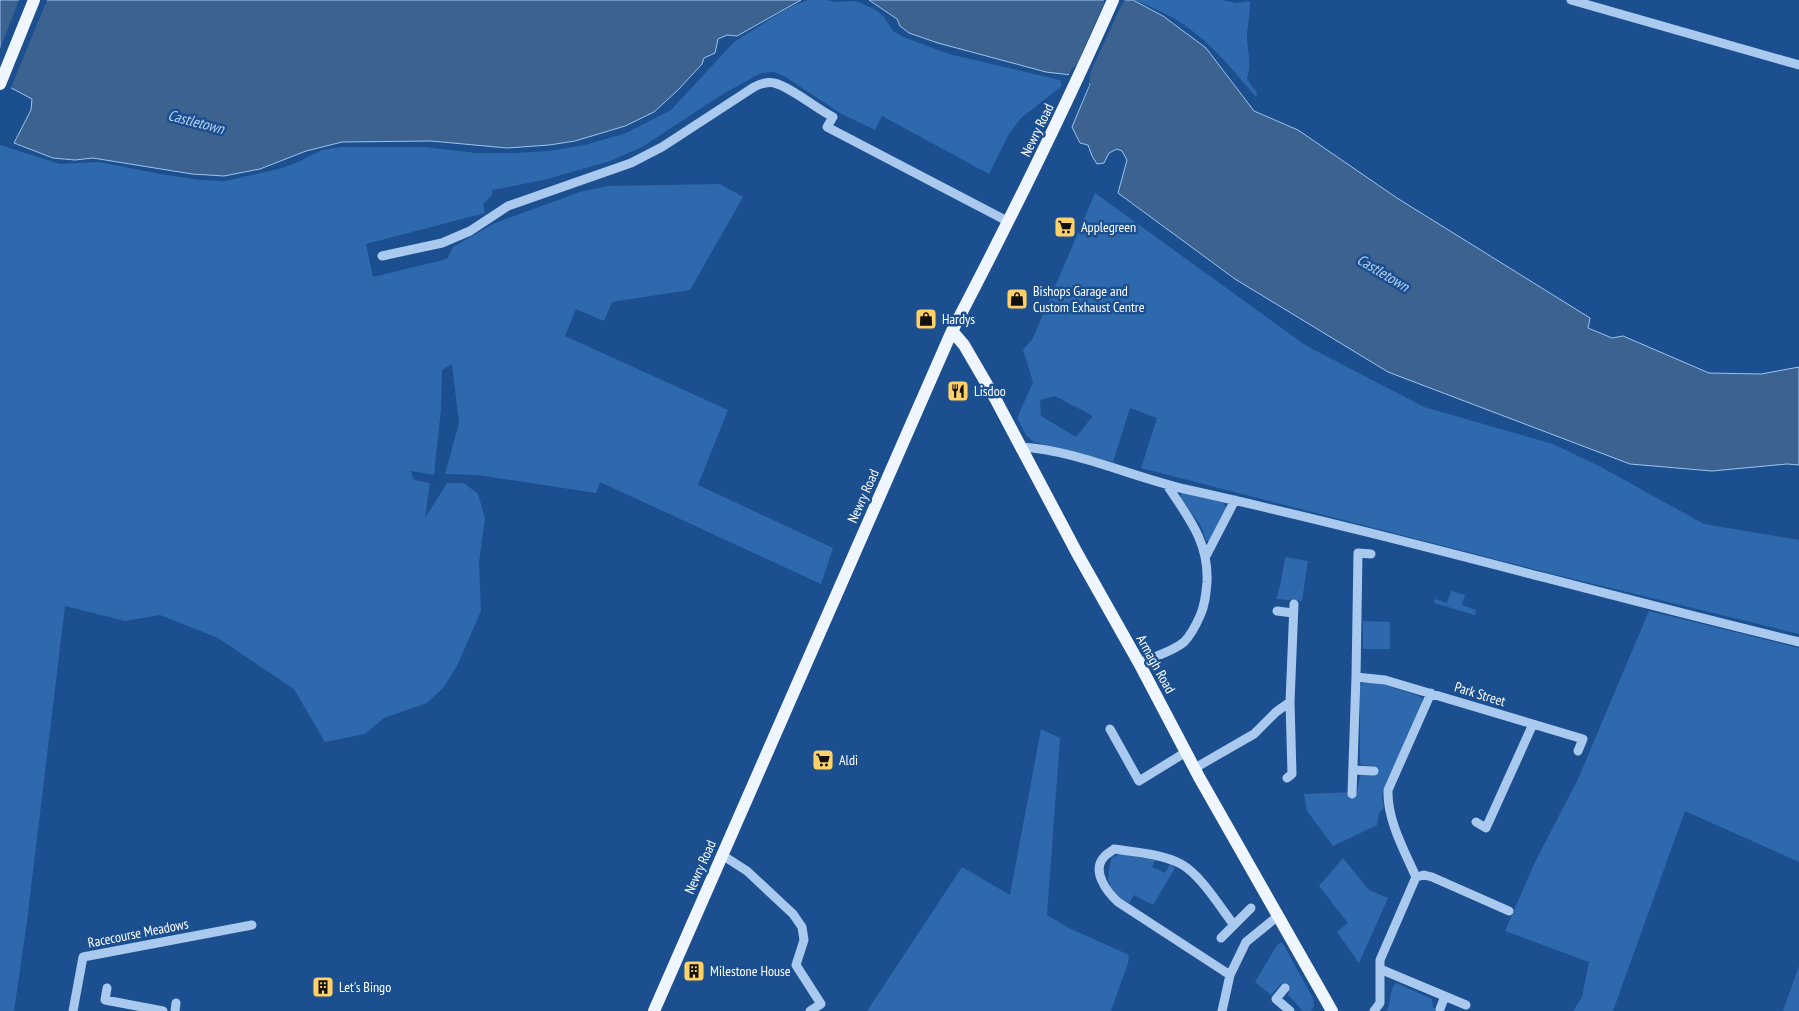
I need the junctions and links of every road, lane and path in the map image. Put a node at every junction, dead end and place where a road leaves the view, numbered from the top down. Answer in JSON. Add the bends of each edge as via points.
{"nodes":[{"id":1,"x":34,"y":0,"type":"edge"},
{"id":2,"x":1113,"y":0,"type":"edge"},
{"id":3,"x":1571,"y":0,"type":"edge"},
{"id":4,"x":1799,"y":65,"type":"edge"},
{"id":5,"x":0,"y":84,"type":"edge"},
{"id":6,"x":1009,"y":222,"type":"junction"},
{"id":7,"x":382,"y":256,"type":"dead end"},
{"id":8,"x":952,"y":332,"type":"junction"},
{"id":9,"x":1021,"y":447,"type":"junction"},
{"id":10,"x":1167,"y":485,"type":"junction"},
{"id":11,"x":1235,"y":500,"type":"junction"},
{"id":12,"x":1371,"y":554,"type":"dead end"},
{"id":13,"x":1206,"y":556,"type":"junction"},
{"id":14,"x":1277,"y":611,"type":"dead end"},
{"id":15,"x":1799,"y":642,"type":"edge"},
{"id":16,"x":1139,"y":663,"type":"junction"},
{"id":17,"x":1356,"y":677,"type":"junction"},
{"id":18,"x":1431,"y":694,"type":"junction"},
{"id":19,"x":1290,"y":702,"type":"junction"},
{"id":20,"x":1533,"y":724,"type":"junction"},
{"id":21,"x":1110,"y":729,"type":"dead end"},
{"id":22,"x":1186,"y":752,"type":"junction"},
{"id":23,"x":1578,"y":752,"type":"dead end"},
{"id":24,"x":1195,"y":768,"type":"junction"},
{"id":25,"x":1353,"y":770,"type":"junction"},
{"id":26,"x":1374,"y":771,"type":"dead end"},
{"id":27,"x":1287,"y":778,"type":"dead end"},
{"id":28,"x":1352,"y":794,"type":"dead end"},
{"id":29,"x":1476,"y":822,"type":"dead end"},
{"id":30,"x":722,"y":855,"type":"junction"},
{"id":31,"x":1416,"y":877,"type":"junction"},
{"id":32,"x":1251,"y":908,"type":"dead end"},
{"id":33,"x":1509,"y":911,"type":"dead end"},
{"id":34,"x":1278,"y":916,"type":"junction"},
{"id":35,"x":252,"y":924,"type":"dead end"},
{"id":36,"x":1234,"y":925,"type":"junction"},
{"id":37,"x":1221,"y":938,"type":"dead end"},
{"id":38,"x":1380,"y":969,"type":"junction"},
{"id":39,"x":1230,"y":975,"type":"junction"},
{"id":40,"x":107,"y":988,"type":"dead end"},
{"id":41,"x":1285,"y":988,"type":"dead end"},
{"id":42,"x":1445,"y":996,"type":"junction"},
{"id":43,"x":1466,"y":1005,"type":"dead end"},
{"id":44,"x":1440,"y":1009,"type":"dead end"},
{"id":45,"x":1331,"y":1010,"type":"edge"},
{"id":46,"x":73,"y":1011,"type":"edge"},
{"id":47,"x":163,"y":1011,"type":"edge"},
{"id":48,"x":654,"y":1011,"type":"edge"},
{"id":49,"x":810,"y":1011,"type":"edge"},
{"id":50,"x":1222,"y":1011,"type":"edge"},
{"id":51,"x":1290,"y":1011,"type":"edge"},
{"id":52,"x":1374,"y":1011,"type":"edge"}],
"edges":[{"from":1,"to":5,"type":"main road"},
{"from":2,"to":6,"type":"main road","name":"Newry Road"},
{"from":3,"to":4,"type":"street"},
{"from":6,"to":7,"type":"street","via":[[828,127],[833,117],[774,82],[754,86],[662,147],[631,163],[508,206],[442,243]]},
{"from":6,"to":8,"type":"main road","name":"Newry Road"},
{"from":8,"to":9,"type":"main road","name":"Armagh Road","via":[[968,353]]},
{"from":8,"to":30,"type":"main road","name":"Newry Road"},
{"from":9,"to":10,"type":"street","via":[[1068,455]]},
{"from":9,"to":16,"type":"main road","name":"Armagh Road"},
{"from":10,"to":11,"type":"street"},
{"from":10,"to":13,"type":"street","via":[[1192,521]]},
{"from":11,"to":13,"type":"street"},
{"from":11,"to":15,"type":"street"},
{"from":12,"to":17,"type":"street","via":[[1358,553]]},
{"from":13,"to":16,"type":"street","via":[[1203,608],[1190,635],[1173,649]]},
{"from":14,"to":19,"type":"street","via":[[1293,609]]},
{"from":16,"to":22,"type":"main road","name":"Armagh Road"},
{"from":17,"to":18,"type":"street","name":"Park Street","via":[[1385,680]]},
{"from":17,"to":25,"type":"street"},
{"from":18,"to":20,"type":"street","name":"Park Street"},
{"from":18,"to":31,"type":"street","via":[[1388,790],[1395,827]]},
{"from":19,"to":24,"type":"street","via":[[1254,734]]},
{"from":19,"to":27,"type":"street","via":[[1292,774]]},
{"from":20,"to":23,"type":"street","name":"Park Street","via":[[1583,739]]},
{"from":20,"to":29,"type":"street","via":[[1486,828]]},
{"from":21,"to":22,"type":"street","via":[[1139,781]]},
{"from":22,"to":24,"type":"main road","name":"Armagh Road"},
{"from":24,"to":34,"type":"main road","name":"Armagh Road"},
{"from":25,"to":26,"type":"street"},
{"from":25,"to":28,"type":"street"},
{"from":30,"to":48,"type":"main road","name":"Newry Road"},
{"from":30,"to":49,"type":"street","via":[[747,871],[793,914],[802,927],[804,940],[796,964],[821,1004]]},
{"from":31,"to":33,"type":"street","via":[[1432,877]]},
{"from":31,"to":38,"type":"street","via":[[1380,960]]},
{"from":32,"to":36,"type":"street"},
{"from":34,"to":39,"type":"street","via":[[1246,942]]},
{"from":34,"to":45,"type":"main road","name":"Armagh Road"},
{"from":35,"to":46,"type":"street","name":"Racecourse Meadows","via":[[83,957]]},
{"from":36,"to":37,"type":"street"},
{"from":36,"to":39,"type":"street","via":[[1202,883],[1180,864],[1145,853],[1114,849],[1103,858],[1099,870],[1101,881],[1111,896]]},
{"from":38,"to":42,"type":"street"},
{"from":38,"to":52,"type":"street","via":[[1380,1003]]},
{"from":39,"to":50,"type":"street"},
{"from":40,"to":47,"type":"street","via":[[105,1000]]},
{"from":41,"to":51,"type":"street","via":[[1276,998]]},
{"from":42,"to":43,"type":"street"},
{"from":42,"to":44,"type":"street"}]}
